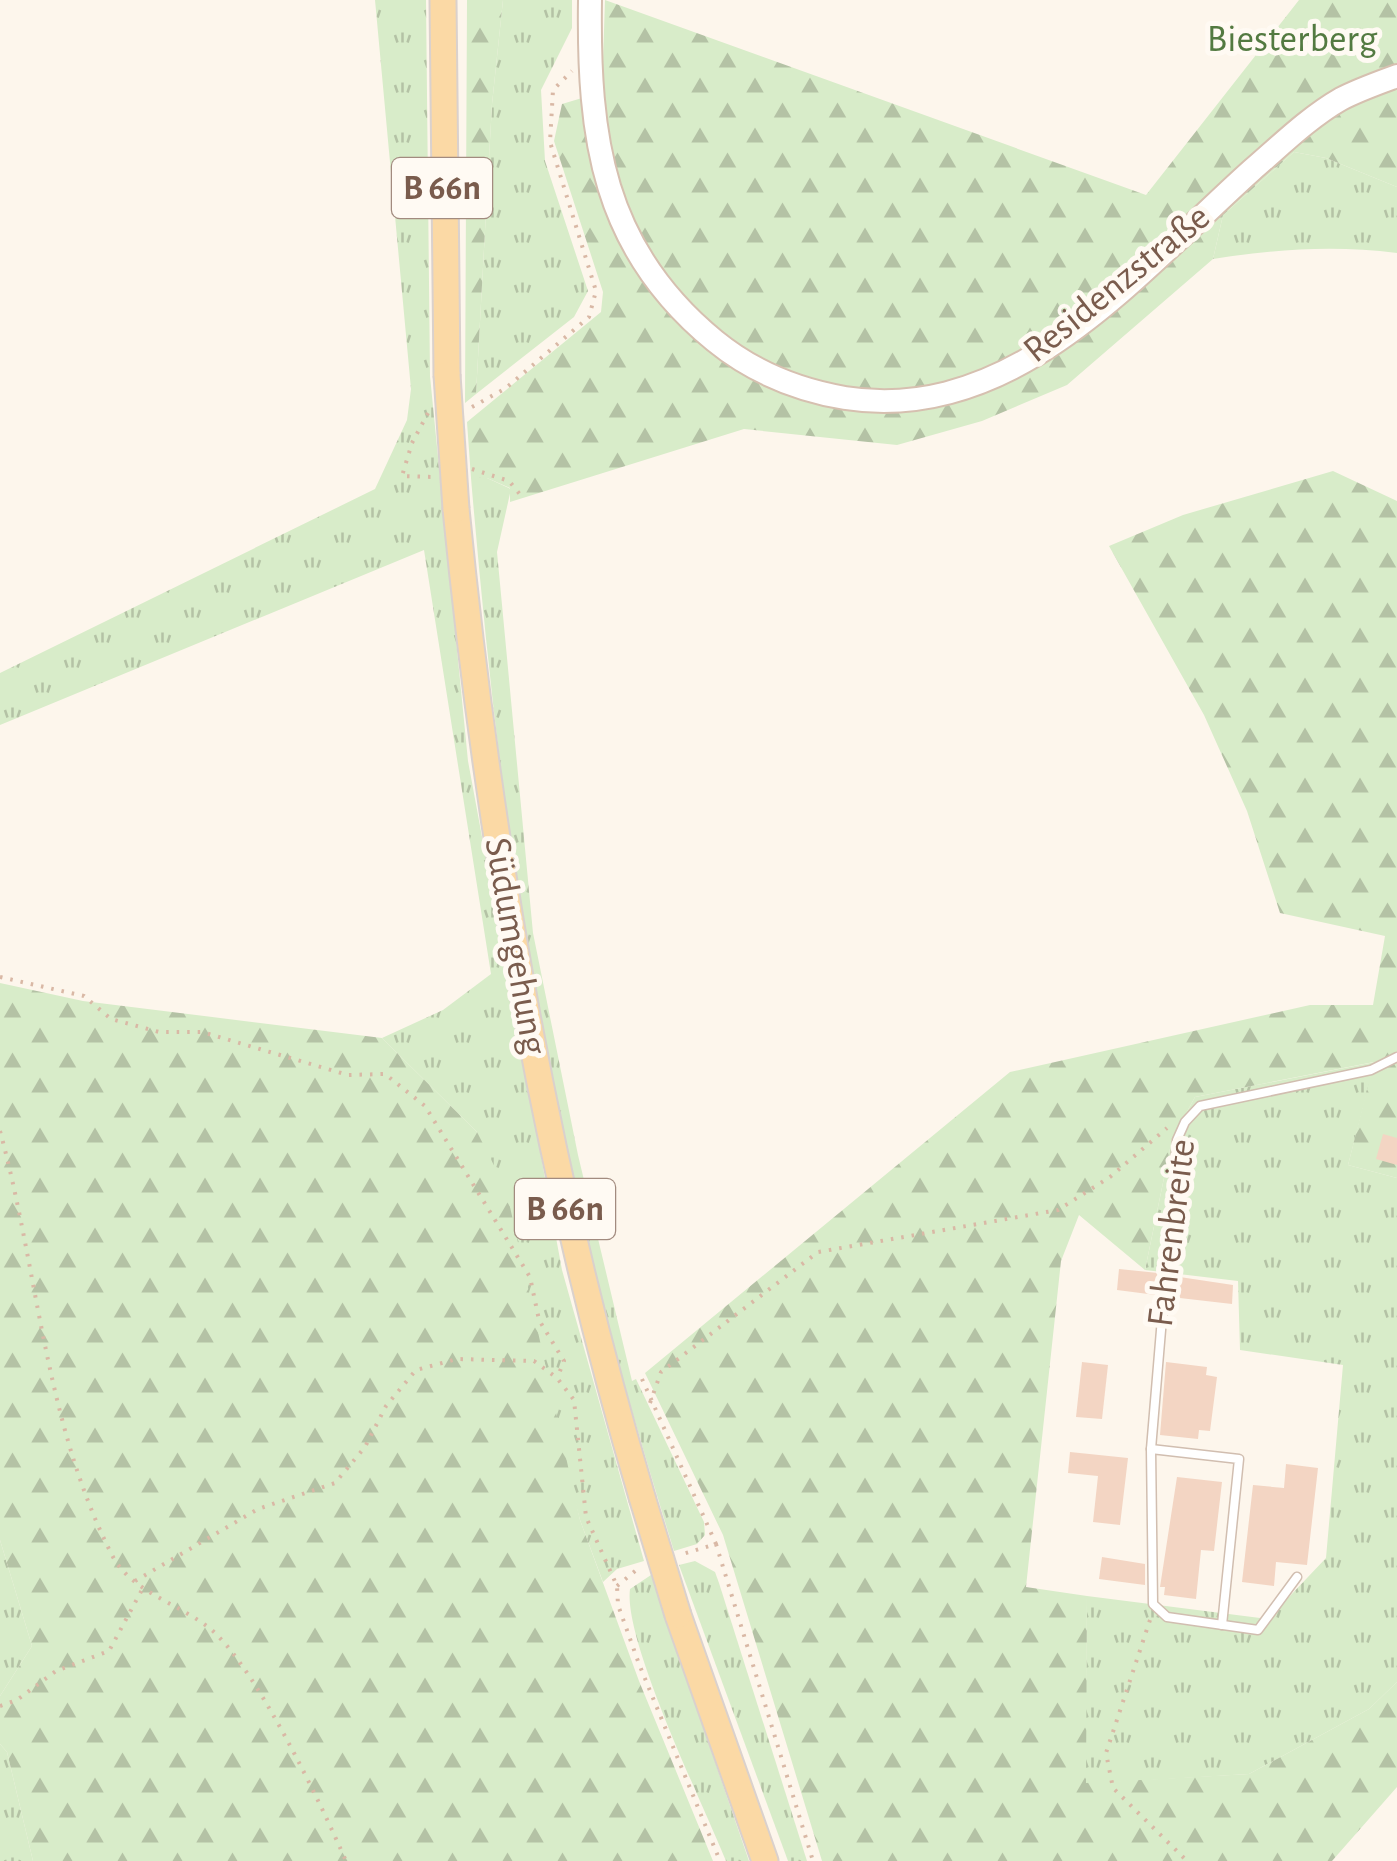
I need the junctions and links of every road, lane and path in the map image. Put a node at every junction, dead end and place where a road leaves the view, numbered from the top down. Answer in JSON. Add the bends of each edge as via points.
{"nodes":[{"id":1,"x":443,"y":0,"type":"edge"},
{"id":2,"x":590,"y":0,"type":"edge"},
{"id":3,"x":589,"y":54,"type":"junction"},
{"id":4,"x":1397,"y":76,"type":"edge"},
{"id":5,"x":462,"y":408,"type":"dead end"},
{"id":6,"x":428,"y":412,"type":"dead end"},
{"id":7,"x":456,"y":473,"type":"dead end"},
{"id":8,"x":437,"y":477,"type":"dead end"},
{"id":9,"x":523,"y":498,"type":"dead end"},
{"id":10,"x":0,"y":976,"type":"edge"},
{"id":11,"x":1397,"y":1057,"type":"edge"},
{"id":12,"x":1168,"y":1127,"type":"dead end"},
{"id":13,"x":0,"y":1130,"type":"edge"},
{"id":14,"x":557,"y":1378,"type":"junction"},
{"id":15,"x":642,"y":1379,"type":"dead end"},
{"id":16,"x":650,"y":1403,"type":"junction"},
{"id":17,"x":1151,"y":1449,"type":"junction"},
{"id":18,"x":716,"y":1544,"type":"junction"},
{"id":19,"x":670,"y":1558,"type":"dead end"},
{"id":20,"x":653,"y":1563,"type":"dead end"},
{"id":21,"x":1297,"y":1577,"type":"dead end"},
{"id":22,"x":136,"y":1580,"type":"junction"},
{"id":23,"x":144,"y":1586,"type":"junction"},
{"id":24,"x":617,"y":1586,"type":"junction"},
{"id":25,"x":1154,"y":1604,"type":"junction"},
{"id":26,"x":1222,"y":1625,"type":"junction"},
{"id":27,"x":0,"y":1706,"type":"edge"},
{"id":28,"x":346,"y":1861,"type":"edge"},
{"id":29,"x":720,"y":1861,"type":"edge"},
{"id":30,"x":765,"y":1861,"type":"edge"},
{"id":31,"x":812,"y":1861,"type":"edge"},
{"id":32,"x":1186,"y":1861,"type":"edge"}],
"edges":[{"from":1,"to":30,"type":"main road","name":"Südumgehung","number":"B 66n","bridge":true,"via":[[447,375],[456,510],[507,917],[561,1196],[642,1497]]},
{"from":2,"to":3,"type":"main road","name":"Residenzstraße"},
{"from":3,"to":4,"type":"main road","name":"Residenzstraße","via":[[592,118],[605,180],[626,229],[683,315],[727,350],[799,390],[879,403],[932,398],[1021,366],[1071,333],[1294,133],[1340,100]]},
{"from":3,"to":5,"type":"path","via":[[553,90],[550,142],[596,291],[589,317],[506,388],[480,406]]},
{"from":6,"to":8,"type":"path","via":[[402,476]]},
{"from":7,"to":9,"type":"path","via":[[474,468],[509,481]]},
{"from":10,"to":14,"type":"path","via":[[84,996],[111,1019],[159,1032],[202,1032],[348,1075],[385,1074],[406,1087],[425,1106],[530,1276],[539,1320],[564,1360]]},
{"from":11,"to":17,"type":"lane","name":"Fahrenbreite","via":[[1371,1070],[1200,1106],[1185,1122],[1176,1140]]},
{"from":12,"to":16,"type":"path","via":[[1058,1210],[818,1252],[661,1372]]},
{"from":13,"to":22,"type":"path","via":[[64,1429],[113,1558]]},
{"from":14,"to":22,"type":"path","via":[[534,1361],[510,1358],[457,1359],[416,1370],[335,1483],[258,1508]]},
{"from":14,"to":24,"type":"path","via":[[574,1400],[586,1517]]},
{"from":15,"to":16,"type":"path"},
{"from":16,"to":18,"type":"path"},
{"from":17,"to":25,"type":"lane","name":"Fahrenbreite"},
{"from":17,"to":26,"type":"lane","via":[[1239,1459]]},
{"from":18,"to":19,"type":"path"},
{"from":18,"to":31,"type":"path"},
{"from":20,"to":24,"type":"path"},
{"from":21,"to":26,"type":"lane","via":[[1258,1630]]},
{"from":22,"to":23,"type":"path"},
{"from":23,"to":27,"type":"path","via":[[108,1650],[56,1671]]},
{"from":23,"to":28,"type":"path","via":[[214,1632],[258,1693]]},
{"from":24,"to":29,"type":"path","via":[[633,1650]]},
{"from":25,"to":26,"type":"lane","via":[[1167,1618]]},
{"from":25,"to":32,"type":"path","via":[[1106,1753],[1113,1788]]}]}
